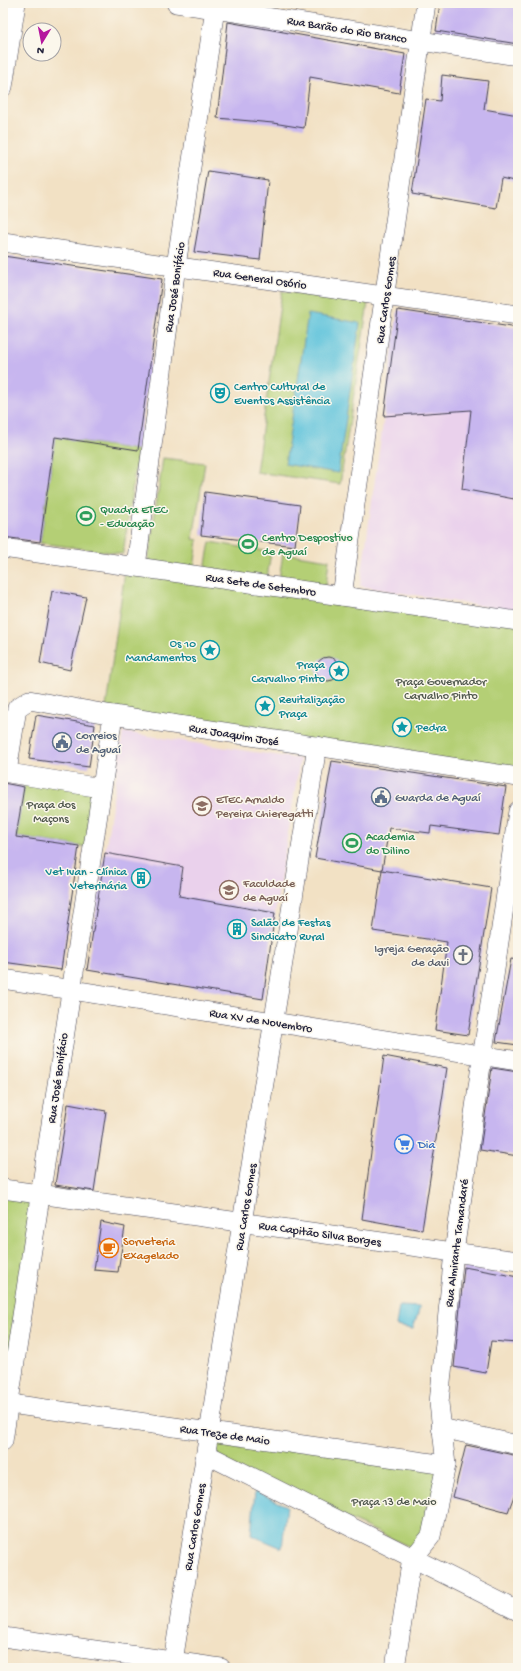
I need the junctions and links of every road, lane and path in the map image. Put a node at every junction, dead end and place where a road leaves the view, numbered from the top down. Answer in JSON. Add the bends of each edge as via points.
{"nodes":[{"id":1,"x":16,"y":3,"type":"edge"},
{"id":2,"x":176,"y":3,"type":"edge"},
{"id":3,"x":426,"y":3,"type":"edge"},
{"id":4,"x":215,"y":9,"type":"junction"},
{"id":5,"x":420,"y":41,"type":"junction"},
{"id":6,"x":518,"y":56,"type":"edge"},
{"id":7,"x":3,"y":87,"type":"edge"},
{"id":8,"x":3,"y":242,"type":"edge"},
{"id":9,"x":176,"y":266,"type":"junction"},
{"id":10,"x":385,"y":296,"type":"junction"},
{"id":11,"x":518,"y":315,"type":"edge"},
{"id":12,"x":3,"y":548,"type":"edge"},
{"id":13,"x":136,"y":566,"type":"junction"},
{"id":14,"x":342,"y":596,"type":"junction"},
{"id":15,"x":518,"y":621,"type":"edge"},
{"id":16,"x":113,"y":715,"type":"junction"},
{"id":17,"x":317,"y":746,"type":"junction"},
{"id":18,"x":5,"y":772,"type":"edge"},
{"id":19,"x":518,"y":777,"type":"edge"},
{"id":20,"x":101,"y":788,"type":"junction"},
{"id":21,"x":518,"y":811,"type":"edge"},
{"id":22,"x":3,"y":979,"type":"edge"},
{"id":23,"x":70,"y":990,"type":"junction"},
{"id":24,"x":274,"y":1022,"type":"junction"},
{"id":25,"x":482,"y":1055,"type":"junction"},
{"id":26,"x":518,"y":1060,"type":"edge"},
{"id":27,"x":3,"y":1189,"type":"edge"},
{"id":28,"x":40,"y":1194,"type":"junction"},
{"id":29,"x":242,"y":1222,"type":"junction"},
{"id":30,"x":454,"y":1252,"type":"junction"},
{"id":31,"x":518,"y":1260,"type":"edge"},
{"id":32,"x":6,"y":1404,"type":"edge"},
{"id":33,"x":441,"y":1428,"type":"junction"},
{"id":34,"x":209,"y":1432,"type":"junction"},
{"id":35,"x":3,"y":1441,"type":"edge"},
{"id":36,"x":518,"y":1445,"type":"edge"},
{"id":37,"x":206,"y":1454,"type":"junction"},
{"id":38,"x":446,"y":1465,"type":"junction"},
{"id":39,"x":412,"y":1557,"type":"junction"},
{"id":40,"x":518,"y":1611,"type":"edge"},
{"id":41,"x":3,"y":1637,"type":"edge"},
{"id":42,"x":173,"y":1665,"type":"edge"},
{"id":43,"x":221,"y":1668,"type":"edge"},
{"id":44,"x":395,"y":1668,"type":"edge"}],
"edges":[{"from":1,"to":7,"type":"street"},
{"from":2,"to":4,"type":"street","name":"Rua Barão do Rio Branco"},
{"from":3,"to":5,"type":"street","name":"Rua Carlos Gomes"},
{"from":4,"to":5,"type":"street","name":"Rua Barão do Rio Branco"},
{"from":4,"to":9,"type":"street","name":"Rua José Bonifácio"},
{"from":5,"to":6,"type":"street","name":"Rua Barão do Rio Branco"},
{"from":5,"to":10,"type":"street","name":"Rua Carlos Gomes"},
{"from":8,"to":9,"type":"street","name":"Rua General Osório"},
{"from":9,"to":10,"type":"street","name":"Rua General Osório"},
{"from":9,"to":13,"type":"street","name":"Rua José Bonifácio"},
{"from":10,"to":11,"type":"street","name":"Rua General Osório"},
{"from":10,"to":14,"type":"street","name":"Rua Carlos Gomes"},
{"from":12,"to":13,"type":"street","name":"Rua Sete de Setembro"},
{"from":13,"to":14,"type":"street","name":"Rua Sete de Setembro"},
{"from":14,"to":15,"type":"street","name":"Rua Sete de Setembro"},
{"from":16,"to":17,"type":"street","name":"Rua Joaquim José"},
{"from":16,"to":18,"type":"street","name":"Rua Joaquim José","via":[[29,700],[16,708]]},
{"from":16,"to":20,"type":"street","name":"Rua José Bonifácio"},
{"from":17,"to":19,"type":"street","name":"Rua Joaquim José"},
{"from":17,"to":24,"type":"street","name":"Rua Carlos Gomes"},
{"from":18,"to":20,"type":"street"},
{"from":20,"to":23,"type":"street","name":"Rua José Bonifácio"},
{"from":21,"to":25,"type":"street","name":"Rua Almirante Tamandaré"},
{"from":22,"to":23,"type":"street","name":"Rua XV de Novembro"},
{"from":23,"to":24,"type":"street","name":"Rua XV de Novembro"},
{"from":23,"to":28,"type":"street","name":"Rua José Bonifácio"},
{"from":24,"to":25,"type":"street","name":"Rua XV de Novembro"},
{"from":24,"to":29,"type":"street","name":"Rua Carlos Gomes"},
{"from":25,"to":26,"type":"street","name":"Rua XV de Novembro"},
{"from":25,"to":30,"type":"street","name":"Rua Almirante Tamandaré"},
{"from":27,"to":28,"type":"street","name":"Rua Capitão Silva Borges"},
{"from":28,"to":29,"type":"street","name":"Rua Capitão Silva Borges"},
{"from":28,"to":32,"type":"street","name":"Rua José Bonifácio"},
{"from":29,"to":30,"type":"street","name":"Rua Capitão Silva Borges"},
{"from":29,"to":34,"type":"street","name":"Rua Carlos Gomes"},
{"from":30,"to":31,"type":"street","name":"Rua Capitão Silva Borges"},
{"from":30,"to":33,"type":"street","name":"Rua Almirante Tamandaré","via":[[439,1402]]},
{"from":32,"to":34,"type":"street","name":"Rua Treze de Maio"},
{"from":32,"to":35,"type":"street","name":"Rua José Bonifácio"},
{"from":33,"to":36,"type":"street"},
{"from":33,"to":38,"type":"street","name":"Rua Almirante Tamandaré"},
{"from":34,"to":37,"type":"street","name":"Rua Carlos Gomes"},
{"from":34,"to":38,"type":"street","name":"Rua Treze de Maio"},
{"from":37,"to":39,"type":"street","name":"Rua Treze de Maio"},
{"from":37,"to":42,"type":"street","name":"Rua Carlos Gomes"},
{"from":38,"to":39,"type":"street","name":"Rua Almirante Tamandaré","via":[[430,1536]]},
{"from":39,"to":40,"type":"street","name":"Rua Treze de Maio"},
{"from":39,"to":44,"type":"street"},
{"from":41,"to":42,"type":"street"},
{"from":42,"to":43,"type":"street"}]}
